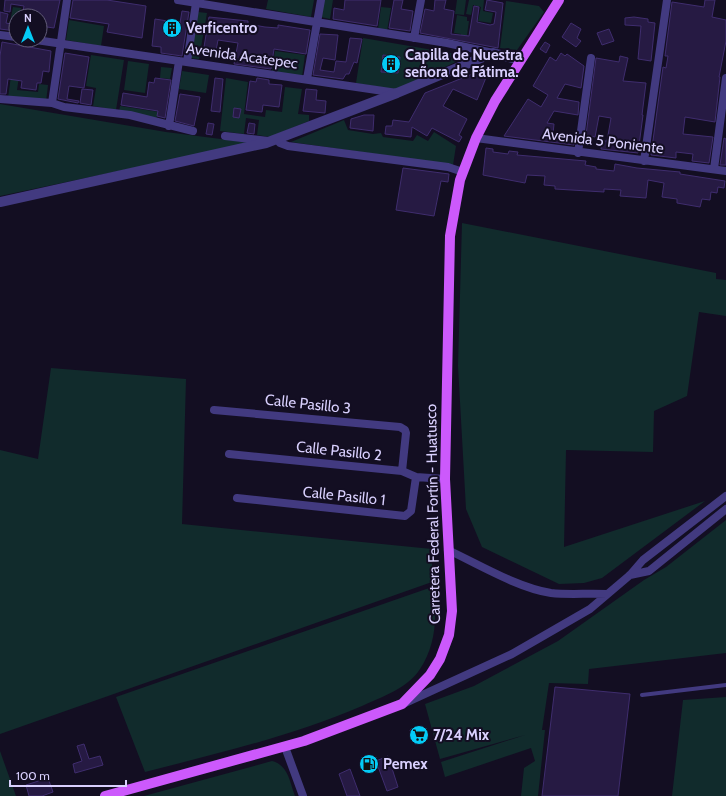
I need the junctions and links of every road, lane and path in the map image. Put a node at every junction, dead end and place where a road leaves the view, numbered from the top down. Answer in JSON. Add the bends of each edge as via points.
{"nodes":[{"id":1,"x":67,"y":0,"type":"edge"},
{"id":2,"x":182,"y":0,"type":"edge"},
{"id":3,"x":321,"y":0,"type":"edge"},
{"id":4,"x":421,"y":0,"type":"edge"},
{"id":5,"x":558,"y":0,"type":"edge"},
{"id":6,"x":667,"y":0,"type":"edge"},
{"id":7,"x":196,"y":3,"type":"junction"},
{"id":8,"x":317,"y":22,"type":"junction"},
{"id":9,"x":414,"y":38,"type":"junction"},
{"id":10,"x":48,"y":42,"type":"edge"},
{"id":11,"x":60,"y":44,"type":"junction"},
{"id":12,"x":493,"y":53,"type":"junction"},
{"id":13,"x":591,"y":58,"type":"dead end"},
{"id":14,"x":520,"y":60,"type":"junction"},
{"id":15,"x":183,"y":62,"type":"junction"},
{"id":16,"x":726,"y":78,"type":"edge"},
{"id":17,"x":307,"y":80,"type":"junction"},
{"id":18,"x":397,"y":93,"type":"junction"},
{"id":19,"x":0,"y":99,"type":"edge"},
{"id":20,"x":52,"y":103,"type":"junction"},
{"id":21,"x":169,"y":126,"type":"junction"},
{"id":22,"x":193,"y":131,"type":"dead end"},
{"id":23,"x":225,"y":136,"type":"dead end"},
{"id":24,"x":476,"y":138,"type":"junction"},
{"id":25,"x":271,"y":141,"type":"junction"},
{"id":26,"x":578,"y":153,"type":"junction"},
{"id":27,"x":644,"y":161,"type":"junction"},
{"id":28,"x":714,"y":169,"type":"junction"},
{"id":29,"x":726,"y":171,"type":"edge"},
{"id":30,"x":464,"y":172,"type":"junction"},
{"id":31,"x":0,"y":202,"type":"edge"},
{"id":32,"x":214,"y":410,"type":"dead end"},
{"id":33,"x":229,"y":454,"type":"dead end"},
{"id":34,"x":402,"y":472,"type":"junction"},
{"id":35,"x":416,"y":477,"type":"junction"},
{"id":36,"x":445,"y":479,"type":"junction"},
{"id":37,"x":726,"y":496,"type":"edge"},
{"id":38,"x":237,"y":498,"type":"dead end"},
{"id":39,"x":726,"y":509,"type":"edge"},
{"id":40,"x":448,"y":550,"type":"junction"},
{"id":41,"x":630,"y":575,"type":"junction"},
{"id":42,"x":607,"y":594,"type":"junction"},
{"id":43,"x":726,"y":685,"type":"edge"},
{"id":44,"x":642,"y":695,"type":"dead end"},
{"id":45,"x":402,"y":704,"type":"junction"},
{"id":46,"x":285,"y":747,"type":"junction"},
{"id":47,"x":105,"y":796,"type":"edge"},
{"id":48,"x":303,"y":796,"type":"edge"}],
"edges":[{"from":1,"to":11,"type":"street"},
{"from":2,"to":7,"type":"street"},
{"from":3,"to":8,"type":"street"},
{"from":4,"to":9,"type":"street"},
{"from":5,"to":14,"type":"main road","name":"Carretera Federal Fortín - Huatusco"},
{"from":6,"to":27,"type":"street"},
{"from":7,"to":8,"type":"street"},
{"from":7,"to":15,"type":"street"},
{"from":8,"to":9,"type":"street"},
{"from":8,"to":17,"type":"street"},
{"from":9,"to":12,"type":"street"},
{"from":10,"to":11,"type":"street","name":"Avenida Acatepec"},
{"from":11,"to":15,"type":"street","name":"Avenida Acatepec"},
{"from":11,"to":20,"type":"street"},
{"from":12,"to":14,"type":"street"},
{"from":12,"to":18,"type":"street"},
{"from":13,"to":26,"type":"street"},
{"from":14,"to":24,"type":"main road","name":"Carretera Federal Fortín - Huatusco"},
{"from":15,"to":17,"type":"street","name":"Avenida Acatepec"},
{"from":15,"to":21,"type":"street"},
{"from":16,"to":28,"type":"street"},
{"from":17,"to":18,"type":"street","name":"Avenida Acatepec"},
{"from":18,"to":25,"type":"street"},
{"from":19,"to":20,"type":"street"},
{"from":20,"to":21,"type":"street","via":[[64,107],[130,115]]},
{"from":21,"to":22,"type":"street"},
{"from":23,"to":25,"type":"street"},
{"from":24,"to":26,"type":"street","name":"Avenida 5 Poniente"},
{"from":24,"to":30,"type":"main road","name":"Carretera Federal Fortín - Huatusco"},
{"from":25,"to":30,"type":"street","via":[[288,146],[448,167]]},
{"from":25,"to":31,"type":"street"},
{"from":26,"to":27,"type":"street","name":"Avenida 5 Poniente"},
{"from":27,"to":28,"type":"street","name":"Avenida 5 Poniente"},
{"from":28,"to":29,"type":"street","name":"Avenida 5 Poniente"},
{"from":30,"to":36,"type":"main road","name":"Carretera Federal Fortín - Huatusco","via":[[460,180],[450,236]]},
{"from":32,"to":34,"type":"street","name":"Calle Pasillo 3","via":[[400,427],[406,433]]},
{"from":33,"to":34,"type":"street","name":"Calle Pasillo 2"},
{"from":34,"to":35,"type":"street","name":"Calle Pasillo 2"},
{"from":35,"to":36,"type":"street","name":"Calle Pasillo 2"},
{"from":35,"to":38,"type":"street","name":"Calle Pasillo 1","via":[[411,511],[405,516]]},
{"from":36,"to":40,"type":"main road","name":"Carretera Federal Fortín - Huatusco"},
{"from":37,"to":41,"type":"street","via":[[642,560]]},
{"from":39,"to":41,"type":"street","via":[[649,571]]},
{"from":40,"to":42,"type":"street","via":[[538,590],[568,594]]},
{"from":40,"to":45,"type":"main road","name":"Carretera Federal Fortín - Huatusco","via":[[452,611],[449,635],[440,659],[430,675]]},
{"from":41,"to":42,"type":"street"},
{"from":42,"to":45,"type":"street","via":[[590,609],[512,654]]},
{"from":43,"to":44,"type":"lane"},
{"from":45,"to":46,"type":"main road","name":"Carretera Federal Fortín - Huatusco"},
{"from":46,"to":47,"type":"main road","name":"Carretera Federal Fortín - Huatusco"},
{"from":46,"to":48,"type":"street"}]}
